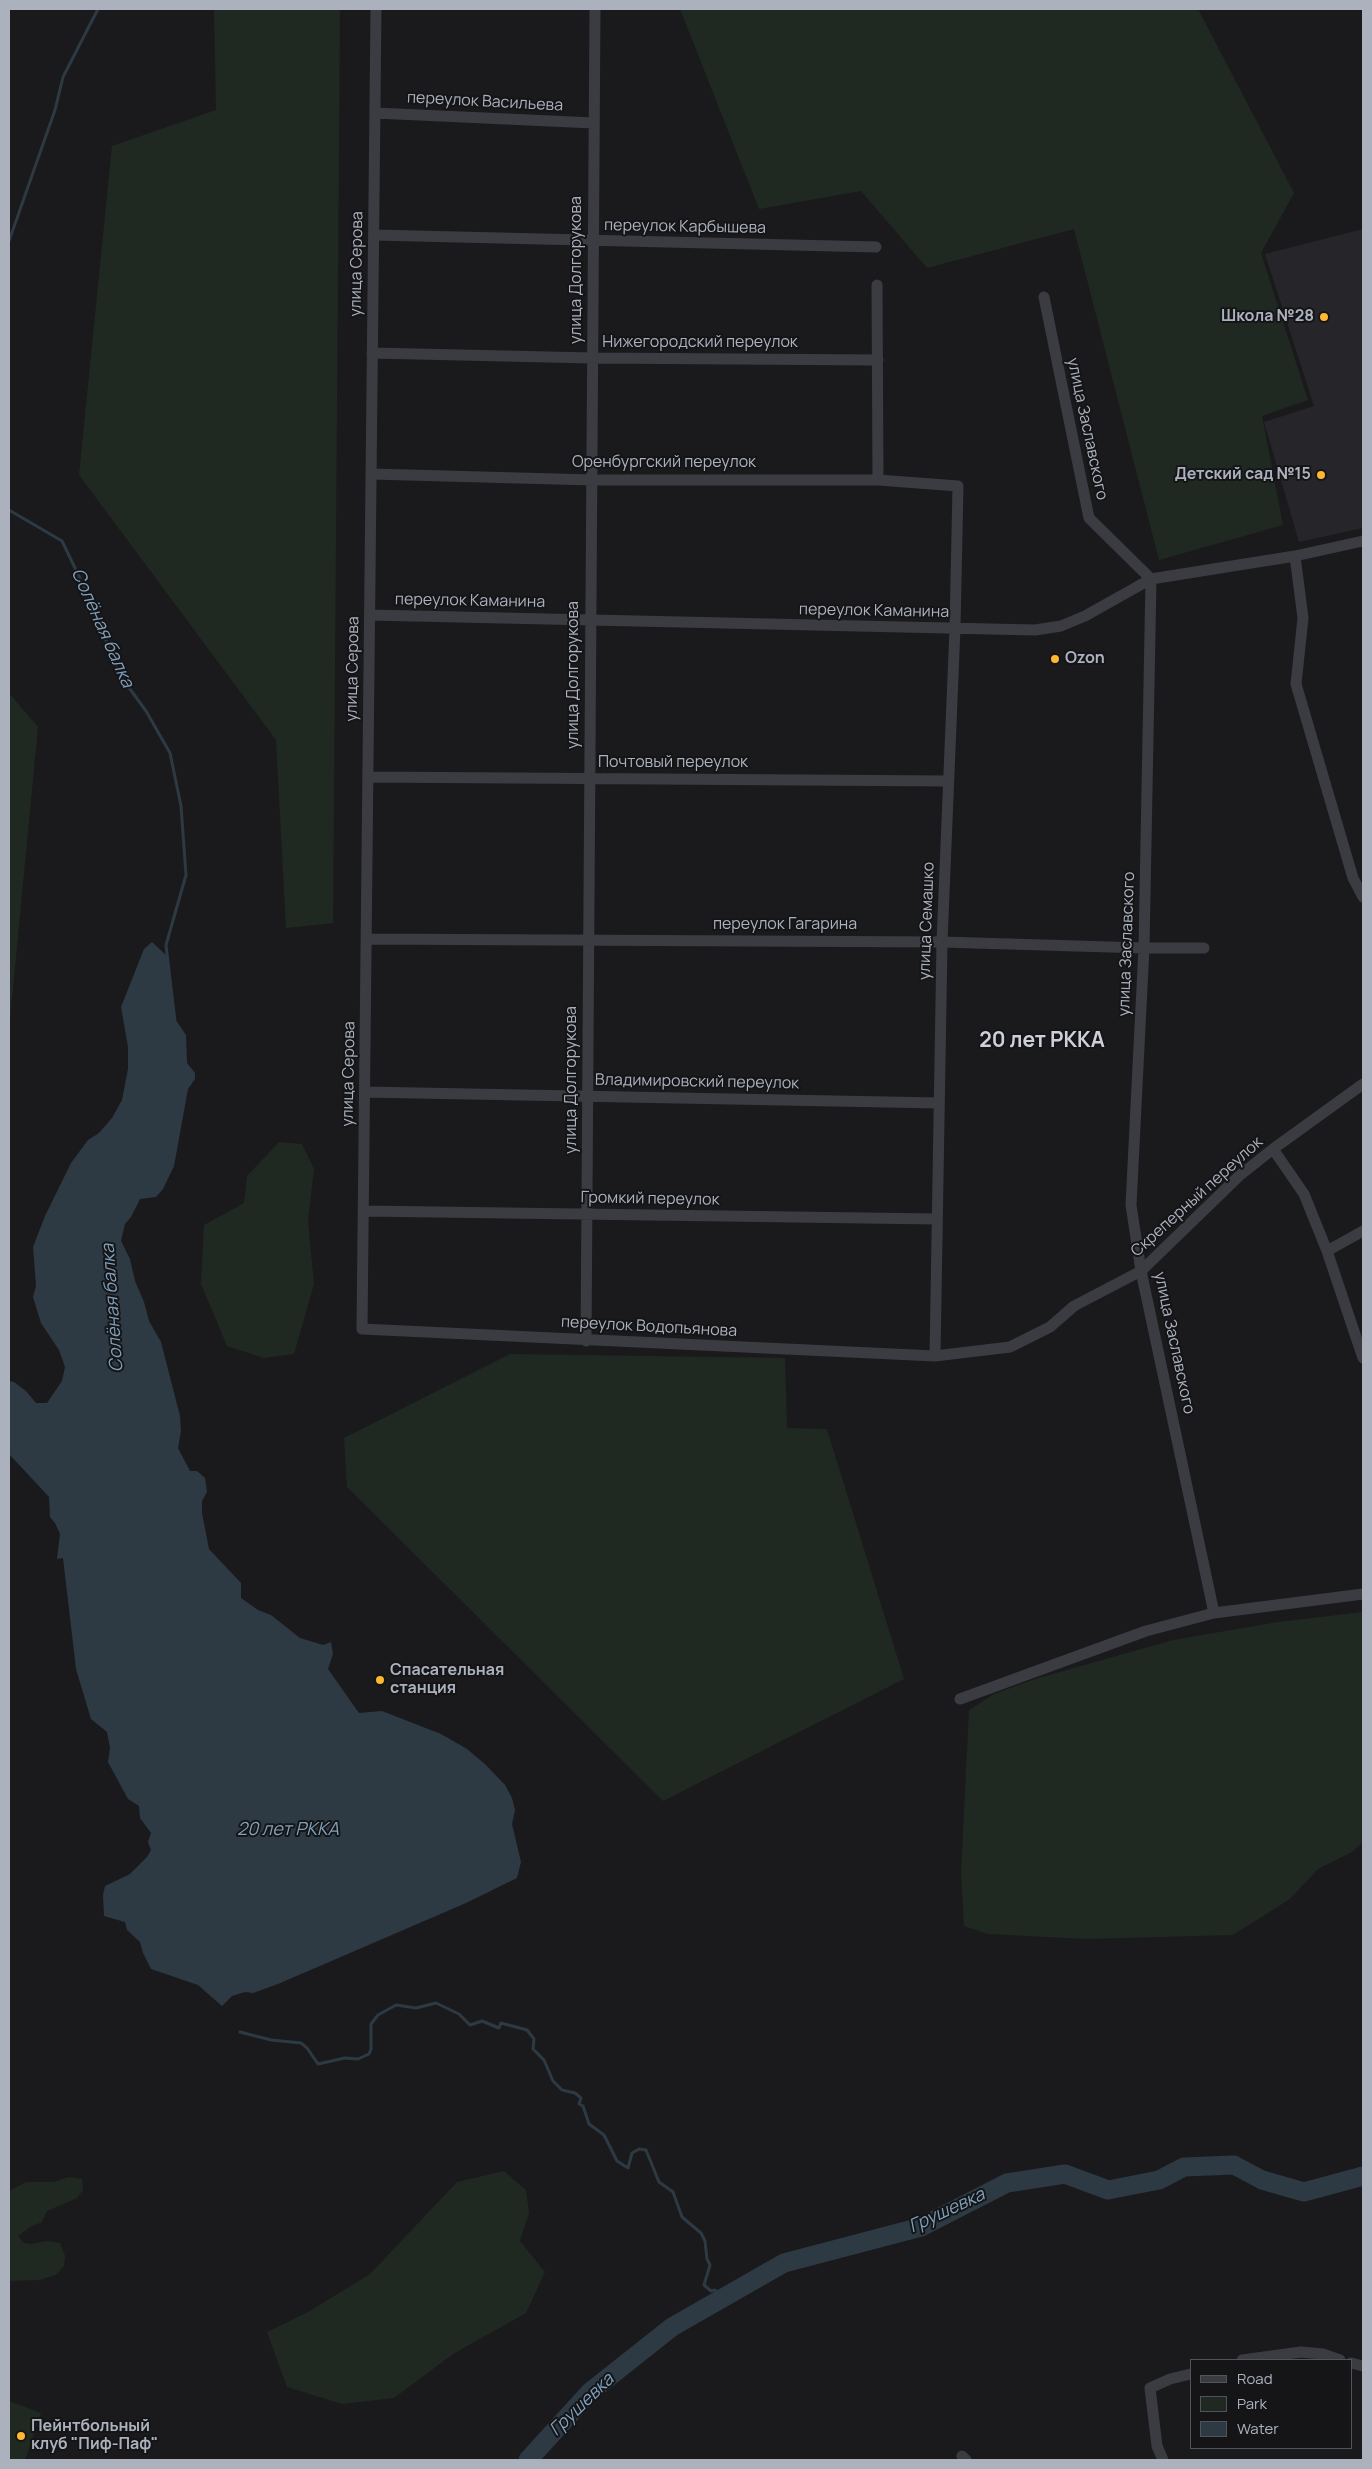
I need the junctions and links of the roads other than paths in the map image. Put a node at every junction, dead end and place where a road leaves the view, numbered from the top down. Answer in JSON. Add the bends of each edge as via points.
{"nodes":[{"id":1,"x":376,"y":9,"type":"edge"},
{"id":2,"x":595,"y":9,"type":"edge"},
{"id":3,"x":375,"y":113,"type":"junction"},
{"id":4,"x":594,"y":123,"type":"junction"},
{"id":5,"x":374,"y":235,"type":"junction"},
{"id":6,"x":594,"y":241,"type":"junction"},
{"id":7,"x":876,"y":247,"type":"dead end"},
{"id":8,"x":877,"y":285,"type":"dead end"},
{"id":9,"x":1044,"y":297,"type":"dead end"},
{"id":10,"x":372,"y":353,"type":"junction"},
{"id":11,"x":593,"y":358,"type":"junction"},
{"id":12,"x":878,"y":360,"type":"junction"},
{"id":13,"x":371,"y":474,"type":"junction"},
{"id":14,"x":593,"y":480,"type":"junction"},
{"id":15,"x":878,"y":480,"type":"junction"},
{"id":16,"x":958,"y":486,"type":"joint"},
{"id":17,"x":1363,"y":541,"type":"edge"},
{"id":18,"x":1295,"y":556,"type":"junction"},
{"id":19,"x":1151,"y":579,"type":"junction"},
{"id":20,"x":370,"y":615,"type":"junction"},
{"id":21,"x":591,"y":620,"type":"junction"},
{"id":22,"x":955,"y":628,"type":"junction"},
{"id":23,"x":368,"y":778,"type":"junction"},
{"id":24,"x":590,"y":779,"type":"junction"},
{"id":25,"x":948,"y":781,"type":"junction"},
{"id":26,"x":1363,"y":898,"type":"edge"},
{"id":27,"x":366,"y":939,"type":"junction"},
{"id":28,"x":589,"y":940,"type":"junction"},
{"id":29,"x":942,"y":942,"type":"junction"},
{"id":30,"x":1144,"y":948,"type":"junction"},
{"id":31,"x":1204,"y":948,"type":"dead end"},
{"id":32,"x":1363,"y":1084,"type":"edge"},
{"id":33,"x":365,"y":1092,"type":"junction"},
{"id":34,"x":588,"y":1096,"type":"junction"},
{"id":35,"x":939,"y":1103,"type":"junction"},
{"id":36,"x":1272,"y":1149,"type":"junction"},
{"id":37,"x":364,"y":1211,"type":"junction"},
{"id":38,"x":587,"y":1215,"type":"junction"},
{"id":39,"x":937,"y":1219,"type":"junction"},
{"id":40,"x":1363,"y":1232,"type":"edge"},
{"id":41,"x":1328,"y":1251,"type":"junction"},
{"id":42,"x":1141,"y":1271,"type":"junction"},
{"id":43,"x":1358,"y":1326,"type":"edge"},
{"id":44,"x":362,"y":1329,"type":"joint"},
{"id":45,"x":586,"y":1341,"type":"junction"},
{"id":46,"x":935,"y":1356,"type":"junction"},
{"id":47,"x":1363,"y":1358,"type":"edge"},
{"id":48,"x":1363,"y":1594,"type":"edge"},
{"id":49,"x":1214,"y":1614,"type":"junction"},
{"id":50,"x":960,"y":1698,"type":"dead end"},
{"id":51,"x":1249,"y":2359,"type":"edge"},
{"id":52,"x":1337,"y":2359,"type":"edge"},
{"id":53,"x":1190,"y":2374,"type":"edge"},
{"id":54,"x":1163,"y":2460,"type":"edge"}],
"edges":[{"from":1,"to":3,"type":"street","name":"улица Серова"},
{"from":2,"to":4,"type":"street","name":"улица Долгорукова"},
{"from":3,"to":4,"type":"street","name":"переулок Васильева"},
{"from":3,"to":5,"type":"street","name":"улица Серова"},
{"from":4,"to":6,"type":"street","name":"улица Долгорукова"},
{"from":5,"to":6,"type":"street","name":"переулок Карбышева"},
{"from":5,"to":10,"type":"street","name":"улица Серова"},
{"from":6,"to":7,"type":"street","name":"переулок Карбышева"},
{"from":6,"to":11,"type":"street","name":"улица Долгорукова"},
{"from":8,"to":12,"type":"street"},
{"from":9,"to":19,"type":"street","name":"улица Заславского","via":[[1089,518]]},
{"from":10,"to":11,"type":"street","name":"Нижегородский переулок"},
{"from":10,"to":13,"type":"street","name":"улица Серова"},
{"from":11,"to":12,"type":"street","name":"Нижегородский переулок"},
{"from":11,"to":14,"type":"street","name":"улица Долгорукова"},
{"from":12,"to":15,"type":"street"},
{"from":13,"to":14,"type":"street","name":"Оренбургский переулок"},
{"from":13,"to":20,"type":"street","name":"улица Серова"},
{"from":14,"to":15,"type":"street","name":"Оренбургский переулок"},
{"from":14,"to":21,"type":"street","name":"улица Долгорукова"},
{"from":15,"to":16,"type":"street","name":"Оренбургский переулок"},
{"from":16,"to":22,"type":"street","name":"улица Семашко"},
{"from":17,"to":18,"type":"street","name":"переулок Каманина"},
{"from":18,"to":19,"type":"street","name":"переулок Каманина"},
{"from":18,"to":26,"type":"street","via":[[1303,618],[1296,684],[1354,878]]},
{"from":19,"to":22,"type":"street","name":"переулок Каманина","via":[[1061,626],[1035,630]]},
{"from":19,"to":30,"type":"street","name":"улица Заславского"},
{"from":20,"to":21,"type":"street","name":"переулок Каманина"},
{"from":20,"to":23,"type":"street","name":"улица Серова"},
{"from":21,"to":22,"type":"street","name":"переулок Каманина"},
{"from":21,"to":24,"type":"street","name":"улица Долгорукова"},
{"from":22,"to":25,"type":"street","name":"улица Семашко"},
{"from":23,"to":24,"type":"street","name":"Почтовый переулок"},
{"from":23,"to":27,"type":"street","name":"улица Серова"},
{"from":24,"to":25,"type":"street","name":"Почтовый переулок"},
{"from":24,"to":28,"type":"street","name":"улица Долгорукова"},
{"from":25,"to":29,"type":"street","name":"улица Семашко"},
{"from":27,"to":28,"type":"street","name":"переулок Гагарина"},
{"from":27,"to":33,"type":"street","name":"улица Серова"},
{"from":28,"to":29,"type":"street","name":"переулок Гагарина"},
{"from":28,"to":34,"type":"street","name":"улица Долгорукова"},
{"from":29,"to":30,"type":"street","name":"переулок Гагарина"},
{"from":29,"to":35,"type":"street","name":"улица Семашко"},
{"from":30,"to":31,"type":"street","name":"переулок Гагарина"},
{"from":30,"to":42,"type":"street","name":"улица Заславского","via":[[1131,1205]]},
{"from":32,"to":36,"type":"street","name":"Скреперный переулок"},
{"from":33,"to":34,"type":"street","name":"Владимировский переулок"},
{"from":33,"to":37,"type":"street","name":"улица Серова"},
{"from":34,"to":35,"type":"street","name":"Владимировский переулок"},
{"from":34,"to":38,"type":"street","name":"улица Долгорукова"},
{"from":35,"to":39,"type":"street","name":"улица Семашко"},
{"from":36,"to":41,"type":"street","via":[[1304,1194]]},
{"from":36,"to":42,"type":"street","name":"Скреперный переулок","via":[[1239,1176]]},
{"from":37,"to":38,"type":"street","name":"Громкий переулок"},
{"from":37,"to":44,"type":"street","name":"улица Серова"},
{"from":38,"to":39,"type":"street","name":"Громкий переулок"},
{"from":38,"to":45,"type":"street","name":"улица Долгорукова"},
{"from":39,"to":46,"type":"street","name":"улица Семашко"},
{"from":40,"to":41,"type":"street"},
{"from":41,"to":43,"type":"street"},
{"from":42,"to":46,"type":"street","name":"Скреперный переулок","via":[[1074,1306],[1050,1327],[1010,1347]]},
{"from":42,"to":49,"type":"street","name":"улица Заславского"},
{"from":43,"to":47,"type":"street"},
{"from":44,"to":45,"type":"street","name":"переулок Водопьянова"},
{"from":45,"to":46,"type":"street","name":"переулок Водопьянова"},
{"from":48,"to":49,"type":"street"},
{"from":49,"to":50,"type":"street","via":[[1146,1631]]},
{"from":51,"to":52,"type":"street","via":[[1301,2352]]},
{"from":53,"to":54,"type":"street","via":[[1150,2388],[1157,2446]]}]}
